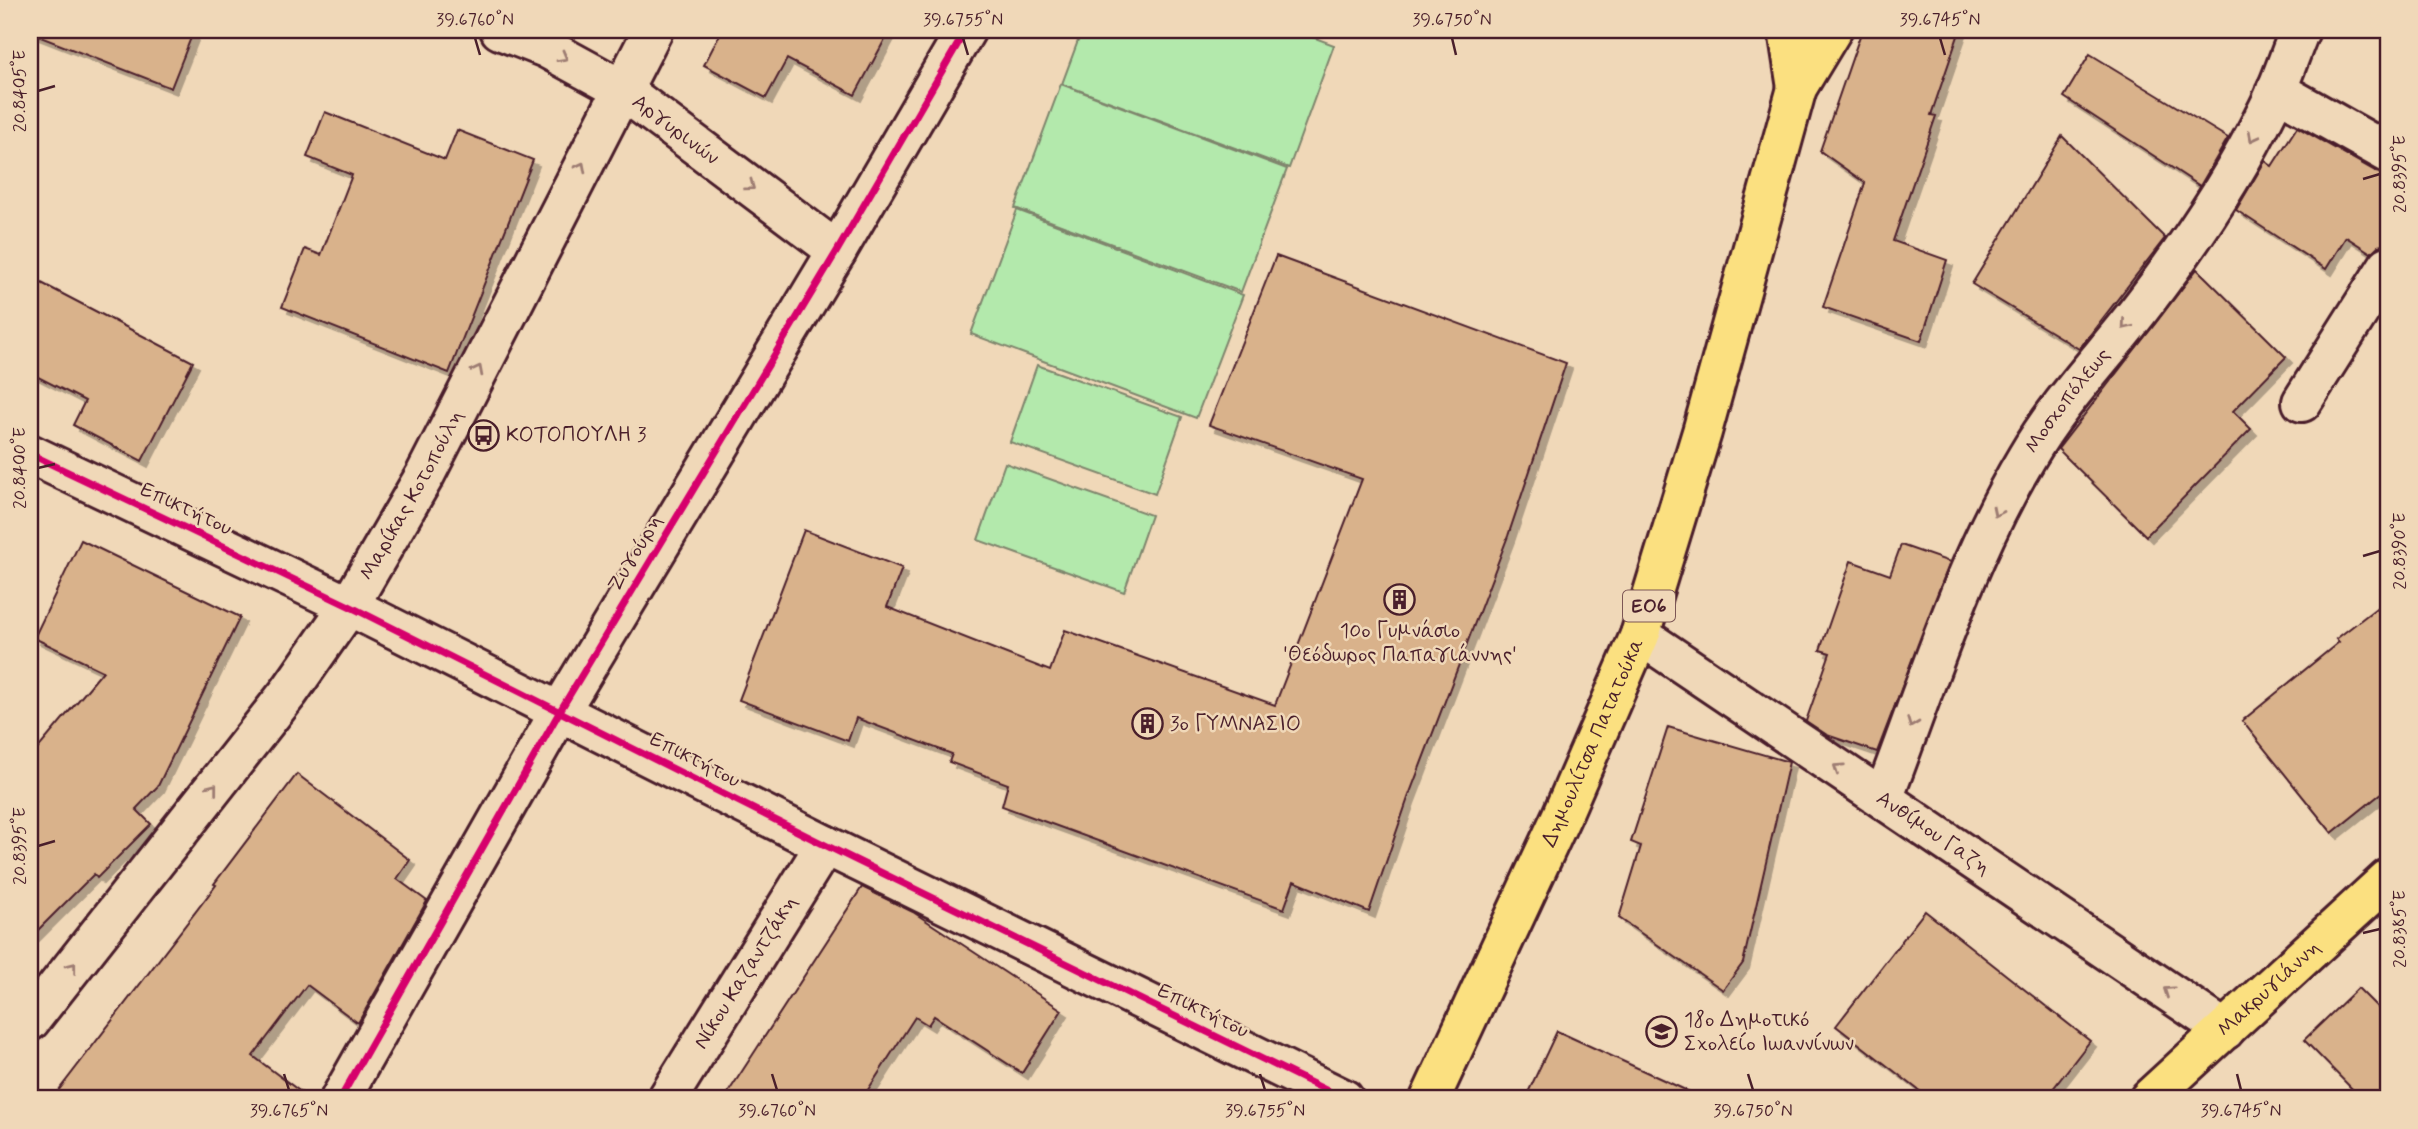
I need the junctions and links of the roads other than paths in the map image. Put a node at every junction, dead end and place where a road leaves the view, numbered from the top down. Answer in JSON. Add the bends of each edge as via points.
{"nodes":[{"id":1,"x":500,"y":30,"type":"edge"},
{"id":2,"x":653,"y":30,"type":"edge"},
{"id":3,"x":966,"y":30,"type":"edge"},
{"id":4,"x":1787,"y":30,"type":"edge"},
{"id":5,"x":1832,"y":30,"type":"edge"},
{"id":6,"x":2300,"y":30,"type":"edge"},
{"id":7,"x":1797,"y":88,"type":"junction"},
{"id":8,"x":621,"y":89,"type":"junction"},
{"id":9,"x":2276,"y":90,"type":"junction"},
{"id":10,"x":2388,"y":153,"type":"edge"},
{"id":11,"x":837,"y":251,"type":"junction"},
{"id":12,"x":2388,"y":266,"type":"edge"},
{"id":13,"x":2302,"y":402,"type":"dead end"},
{"id":14,"x":30,"y":454,"type":"edge"},
{"id":15,"x":349,"y":606,"type":"junction"},
{"id":16,"x":1640,"y":635,"type":"junction"},
{"id":17,"x":560,"y":711,"type":"junction"},
{"id":18,"x":1883,"y":799,"type":"junction"},
{"id":19,"x":825,"y":845,"type":"junction"},
{"id":20,"x":2387,"y":882,"type":"edge"},
{"id":21,"x":30,"y":1021,"type":"edge"},
{"id":22,"x":2225,"y":1030,"type":"junction"},
{"id":23,"x":340,"y":1099,"type":"edge"},
{"id":24,"x":667,"y":1099,"type":"edge"},
{"id":25,"x":1344,"y":1099,"type":"edge"},
{"id":26,"x":1430,"y":1099,"type":"edge"},
{"id":27,"x":2149,"y":1099,"type":"edge"}],
"edges":[{"from":1,"to":8,"type":"street","name":"Αργυρινών","one_way":true,"via":[[547,48]]},
{"from":2,"to":8,"type":"street","name":"Μαρίκας Κοτοπούλη"},
{"from":3,"to":11,"type":"street","name":"Ζυγούρη"},
{"from":4,"to":7,"type":"main road","name":"Δημουλίτσα Πατατούκα","number":"ΕΟ6"},
{"from":5,"to":7,"type":"main road","name":"Δημουλίτσα Πατατούκα","number":"ΕΟ6"},
{"from":6,"to":9,"type":"street","name":"Μοσχοπόλεως"},
{"from":7,"to":16,"type":"main road","name":"Δημουλίτσα Πατατούκα","number":"ΕΟ6","via":[[1702,432]]},
{"from":8,"to":11,"type":"street","name":"Αργυρινών","one_way":true},
{"from":15,"to":8,"type":"street","name":"Μαρίκας Κοτοπούλη","one_way":true,"via":[[425,475]]},
{"from":9,"to":10,"type":"street"},
{"from":9,"to":18,"type":"street","name":"Μοσχοπόλεως","one_way":true,"via":[[2237,169],[2188,242],[2028,455],[1962,590]]},
{"from":11,"to":17,"type":"street","name":"Ζυγούρη"},
{"from":12,"to":13,"type":"street"},
{"from":14,"to":15,"type":"street","name":"Επικτήτου"},
{"from":15,"to":17,"type":"street","name":"Επικτήτου"},
{"from":21,"to":15,"type":"street","name":"Μαρίκας Κοτοπούλη","one_way":true,"via":[[289,692]]},
{"from":18,"to":16,"type":"street","name":"Ανθίμου Γαζη","one_way":true},
{"from":16,"to":26,"type":"main road","name":"Δημουλίτσα Πατατούκα","number":"ΕΟ6"},
{"from":17,"to":19,"type":"street","name":"Επικτήτου"},
{"from":17,"to":23,"type":"street","name":"Ζυγούρη"},
{"from":22,"to":18,"type":"street","name":"Ανθίμου Γαζη","one_way":true},
{"from":19,"to":24,"type":"street","name":"Νίκου Καζαντζάκη"},
{"from":19,"to":25,"type":"street","name":"Επικτήτου"},
{"from":20,"to":22,"type":"main road","name":"Μακρυγιάννη"},
{"from":22,"to":27,"type":"main road","name":"Μακρυγιάννη"}]}
